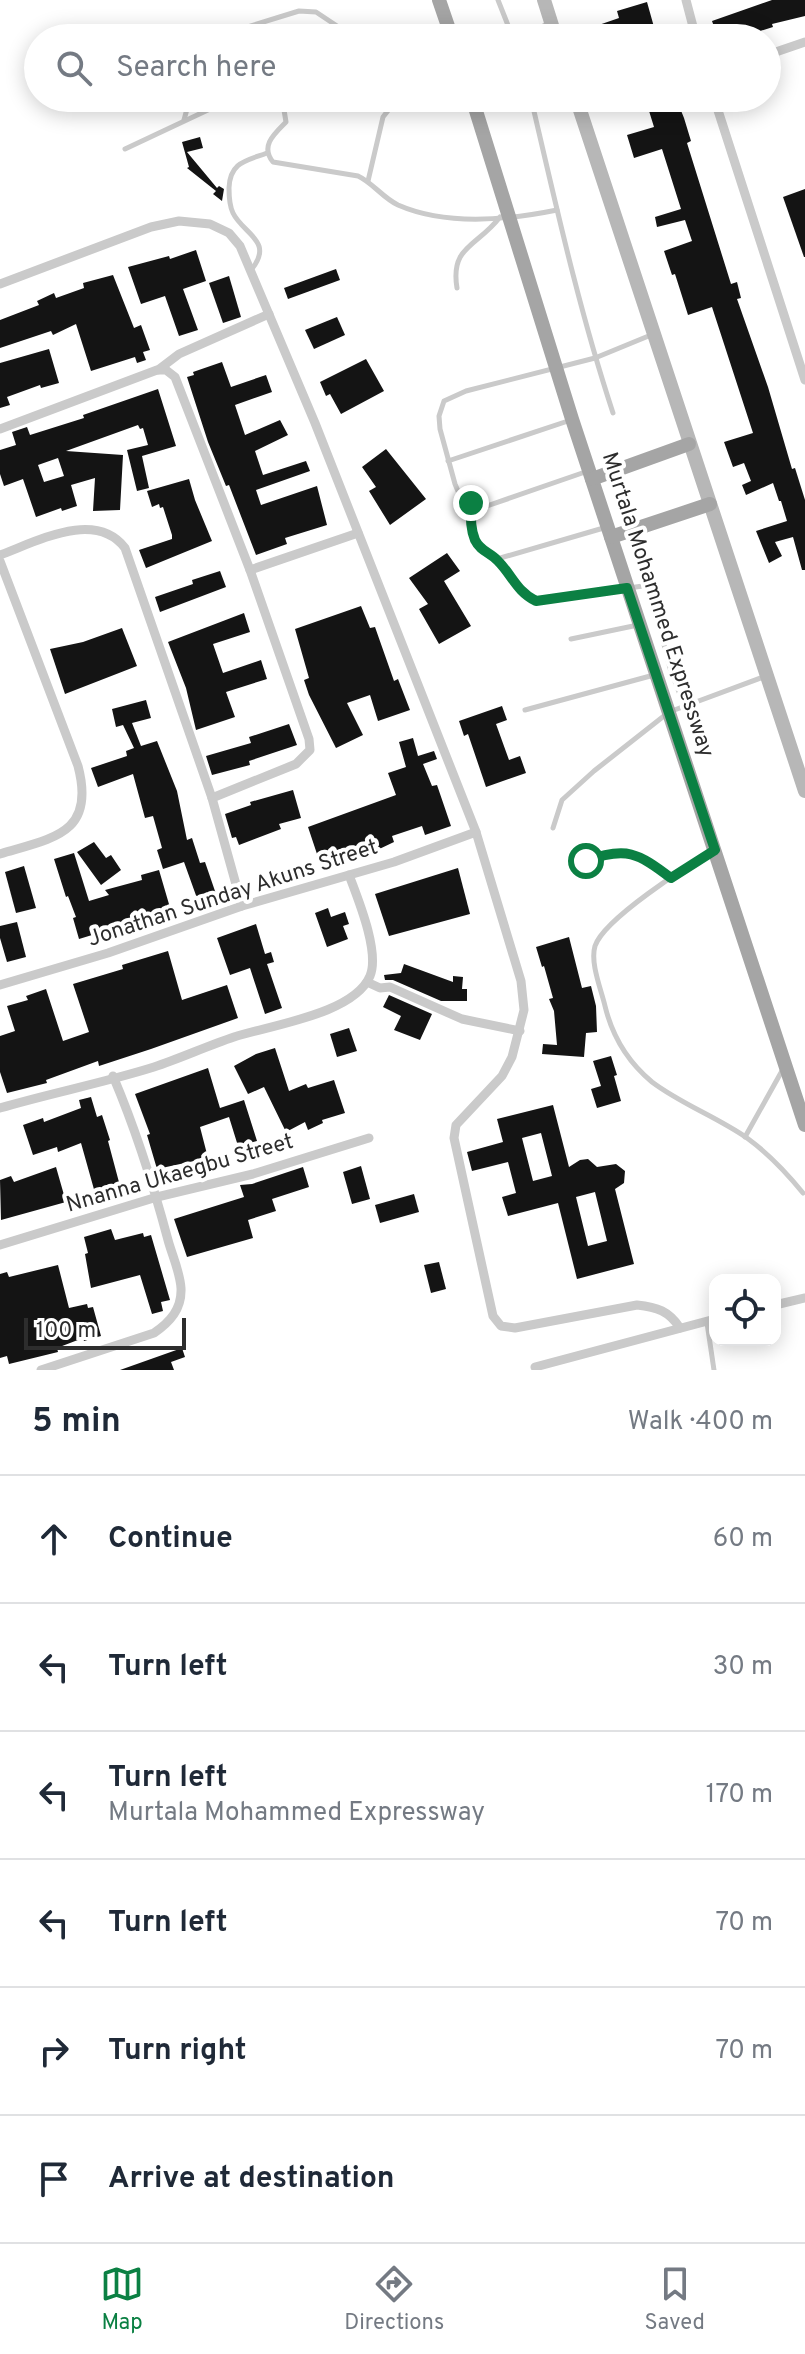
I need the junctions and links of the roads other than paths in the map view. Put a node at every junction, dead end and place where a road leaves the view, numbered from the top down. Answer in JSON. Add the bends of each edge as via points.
{"nodes":[{"id":1,"x":439,"y":0,"type":"edge"},
{"id":2,"x":498,"y":0,"type":"edge"},
{"id":3,"x":544,"y":0,"type":"edge"},
{"id":4,"x":686,"y":0,"type":"edge"},
{"id":5,"x":257,"y":24,"type":"edge"},
{"id":6,"x":334,"y":24,"type":"edge"},
{"id":7,"x":447,"y":24,"type":"edge"},
{"id":8,"x":508,"y":24,"type":"edge"},
{"id":9,"x":548,"y":24,"type":"edge"},
{"id":10,"x":692,"y":24,"type":"edge"},
{"id":11,"x":805,"y":42,"type":"edge"},
{"id":12,"x":781,"y":50,"type":"edge"},
{"id":13,"x":186,"y":112,"type":"edge"},
{"id":14,"x":203,"y":112,"type":"edge"},
{"id":15,"x":284,"y":112,"type":"edge"},
{"id":16,"x":387,"y":112,"type":"edge"},
{"id":17,"x":476,"y":112,"type":"edge"},
{"id":18,"x":534,"y":112,"type":"edge"},
{"id":19,"x":581,"y":112,"type":"edge"},
{"id":20,"x":719,"y":112,"type":"edge"},
{"id":21,"x":183,"y":121,"type":"junction"},
{"id":22,"x":125,"y":149,"type":"dead end"},
{"id":23,"x":267,"y":153,"type":"junction"},
{"id":24,"x":368,"y":181,"type":"junction"},
{"id":25,"x":557,"y":210,"type":"junction"},
{"id":26,"x":505,"y":216,"type":"junction"},
{"id":27,"x":251,"y":270,"type":"junction"},
{"id":28,"x":0,"y":284,"type":"edge"},
{"id":29,"x":457,"y":288,"type":"dead end"},
{"id":30,"x":269,"y":314,"type":"junction"},
{"id":31,"x":653,"y":334,"type":"junction"},
{"id":32,"x":595,"y":358,"type":"junction"},
{"id":33,"x":556,"y":368,"type":"junction"},
{"id":34,"x":157,"y":370,"type":"junction"},
{"id":35,"x":805,"y":380,"type":"edge"},
{"id":36,"x":613,"y":413,"type":"dead end"},
{"id":37,"x":572,"y":419,"type":"junction"},
{"id":38,"x":0,"y":429,"type":"edge"},
{"id":39,"x":689,"y":444,"type":"junction"},
{"id":40,"x":448,"y":461,"type":"junction"},
{"id":41,"x":591,"y":475,"type":"junction"},
{"id":42,"x":471,"y":503,"type":"junction"},
{"id":43,"x":710,"y":504,"type":"junction"},
{"id":44,"x":609,"y":532,"type":"junction"},
{"id":45,"x":358,"y":533,"type":"junction"},
{"id":46,"x":0,"y":555,"type":"edge"},
{"id":47,"x":497,"y":559,"type":"junction"},
{"id":48,"x":0,"y":561,"type":"edge"},
{"id":49,"x":643,"y":563,"type":"dead end"},
{"id":50,"x":250,"y":570,"type":"junction"},
{"id":51,"x":650,"y":585,"type":"junction"},
{"id":52,"x":627,"y":588,"type":"junction"},
{"id":53,"x":639,"y":625,"type":"junction"},
{"id":54,"x":571,"y":639,"type":"dead end"},
{"id":55,"x":655,"y":674,"type":"junction"},
{"id":56,"x":768,"y":675,"type":"junction"},
{"id":57,"x":684,"y":705,"type":"junction"},
{"id":58,"x":525,"y":710,"type":"dead end"},
{"id":59,"x":669,"y":712,"type":"junction"},
{"id":60,"x":805,"y":791,"type":"edge"},
{"id":61,"x":212,"y":798,"type":"junction"},
{"id":62,"x":553,"y":828,"type":"dead end"},
{"id":63,"x":476,"y":832,"type":"junction"},
{"id":64,"x":715,"y":850,"type":"junction"},
{"id":65,"x":0,"y":854,"type":"edge"},
{"id":66,"x":586,"y":861,"type":"dead end"},
{"id":67,"x":349,"y":875,"type":"junction"},
{"id":68,"x":671,"y":878,"type":"junction"},
{"id":69,"x":242,"y":906,"type":"junction"},
{"id":70,"x":367,"y":982,"type":"junction"},
{"id":71,"x":0,"y":985,"type":"edge"},
{"id":72,"x":520,"y":1031,"type":"junction"},
{"id":73,"x":786,"y":1065,"type":"junction"},
{"id":74,"x":113,"y":1076,"type":"junction"},
{"id":75,"x":0,"y":1108,"type":"edge"},
{"id":76,"x":805,"y":1125,"type":"edge"},
{"id":77,"x":745,"y":1137,"type":"junction"},
{"id":78,"x":369,"y":1138,"type":"dead end"},
{"id":79,"x":803,"y":1193,"type":"edge"},
{"id":80,"x":157,"y":1197,"type":"junction"},
{"id":81,"x":0,"y":1245,"type":"edge"},
{"id":82,"x":805,"y":1298,"type":"edge"},
{"id":83,"x":781,"y":1304,"type":"edge"},
{"id":84,"x":709,"y":1321,"type":"edge"},
{"id":85,"x":680,"y":1328,"type":"junction"},
{"id":86,"x":713,"y":1346,"type":"edge"},
{"id":87,"x":535,"y":1367,"type":"dead end"},
{"id":88,"x":41,"y":1370,"type":"edge"},
{"id":89,"x":714,"y":1370,"type":"edge"}],
"edges":[{"from":1,"to":7,"type":"main road"},
{"from":2,"to":8,"type":"lane"},
{"from":3,"to":9,"type":"main road"},
{"from":4,"to":10,"type":"street"},
{"from":5,"to":6,"type":"lane","via":[[299,11],[316,12]]},
{"from":11,"to":12,"type":"street"},
{"from":13,"to":21,"type":"lane"},
{"from":14,"to":21,"type":"lane"},
{"from":15,"to":23,"type":"lane","via":[[286,122],[274,132]]},
{"from":16,"to":24,"type":"lane"},
{"from":17,"to":26,"type":"main road","name":"Murtala Mohammed Expressway"},
{"from":18,"to":25,"type":"lane"},
{"from":19,"to":31,"type":"main road"},
{"from":20,"to":35,"type":"street"},
{"from":21,"to":22,"type":"lane"},
{"from":23,"to":24,"type":"lane","via":[[273,162]]},
{"from":23,"to":27,"type":"lane","via":[[238,164],[230,175],[232,211],[260,252]]},
{"from":24,"to":26,"type":"lane","via":[[396,204],[430,215]]},
{"from":25,"to":26,"type":"lane"},
{"from":25,"to":32,"type":"lane"},
{"from":26,"to":29,"type":"lane","via":[[456,259]]},
{"from":26,"to":33,"type":"main road","name":"Murtala Mohammed Expressway"},
{"from":27,"to":28,"type":"street","via":[[229,233],[210,224],[179,221]]},
{"from":27,"to":30,"type":"street"},
{"from":30,"to":34,"type":"street","via":[[179,354]]},
{"from":30,"to":45,"type":"street"},
{"from":31,"to":32,"type":"lane"},
{"from":31,"to":39,"type":"main road"},
{"from":32,"to":33,"type":"lane"},
{"from":32,"to":36,"type":"lane"},
{"from":33,"to":37,"type":"main road","name":"Murtala Mohammed Expressway"},
{"from":33,"to":40,"type":"lane","via":[[444,401],[439,416]]},
{"from":34,"to":38,"type":"street"},
{"from":34,"to":50,"type":"street","via":[[175,377]]},
{"from":37,"to":40,"type":"lane"},
{"from":37,"to":41,"type":"main road","name":"Murtala Mohammed Expressway"},
{"from":39,"to":41,"type":"main road"},
{"from":39,"to":43,"type":"main road"},
{"from":40,"to":42,"type":"lane","via":[[460,496]]},
{"from":41,"to":42,"type":"lane","via":[[484,507]]},
{"from":41,"to":44,"type":"main road","name":"Murtala Mohammed Expressway"},
{"from":42,"to":47,"type":"lane","via":[[474,539],[482,552]]},
{"from":43,"to":44,"type":"main road"},
{"from":43,"to":56,"type":"main road"},
{"from":44,"to":47,"type":"lane"},
{"from":44,"to":52,"type":"main road","name":"Murtala Mohammed Expressway"},
{"from":45,"to":50,"type":"street"},
{"from":45,"to":63,"type":"street"},
{"from":46,"to":61,"type":"street","via":[[71,530],[117,537]]},
{"from":47,"to":52,"type":"lane","via":[[523,595],[536,601]]},
{"from":48,"to":65,"type":"street","via":[[83,787],[76,821],[67,831]]},
{"from":49,"to":51,"type":"lane"},
{"from":50,"to":61,"type":"street","via":[[310,750],[296,764]]},
{"from":51,"to":52,"type":"lane"},
{"from":51,"to":57,"type":"lane"},
{"from":52,"to":53,"type":"main road","name":"Murtala Mohammed Expressway"},
{"from":53,"to":54,"type":"lane"},
{"from":53,"to":55,"type":"main road","name":"Murtala Mohammed Expressway"},
{"from":55,"to":58,"type":"lane"},
{"from":55,"to":59,"type":"main road","name":"Murtala Mohammed Expressway"},
{"from":56,"to":57,"type":"lane"},
{"from":56,"to":60,"type":"main road"},
{"from":57,"to":59,"type":"lane"},
{"from":59,"to":62,"type":"lane","via":[[562,800]]},
{"from":59,"to":64,"type":"main road","name":"Murtala Mohammed Expressway"},
{"from":61,"to":69,"type":"street"},
{"from":63,"to":67,"type":"street","name":"Jonathan Sunday Akuns Street"},
{"from":63,"to":72,"type":"street","via":[[521,981]]},
{"from":64,"to":68,"type":"lane"},
{"from":64,"to":73,"type":"main road","name":"Murtala Mohammed Expressway"},
{"from":66,"to":68,"type":"lane","via":[[629,851]]},
{"from":67,"to":69,"type":"street","name":"Jonathan Sunday Akuns Street"},
{"from":67,"to":70,"type":"street","via":[[371,947]]},
{"from":68,"to":77,"type":"lane","via":[[602,934],[595,947],[611,1032],[652,1082]]},
{"from":69,"to":71,"type":"street","name":"Jonathan Sunday Akuns Street"},
{"from":70,"to":72,"type":"street","via":[[462,1019]]},
{"from":70,"to":74,"type":"street","via":[[341,1002],[305,1018]]},
{"from":72,"to":85,"type":"street","via":[[502,1076],[456,1125],[454,1138],[493,1316],[501,1326],[515,1328],[637,1305],[672,1316]]},
{"from":73,"to":76,"type":"main road","name":"Murtala Mohammed Expressway"},
{"from":73,"to":77,"type":"lane"},
{"from":74,"to":75,"type":"street"},
{"from":74,"to":80,"type":"street"},
{"from":77,"to":79,"type":"lane","via":[[779,1164]]},
{"from":78,"to":80,"type":"street","name":"Nnanna Ukaegbu Street"},
{"from":80,"to":81,"type":"street","name":"Nnanna Ukaegbu Street"},
{"from":80,"to":88,"type":"street","via":[[181,1288],[170,1322],[154,1333]]},
{"from":82,"to":83,"type":"street"},
{"from":84,"to":85,"type":"street"},
{"from":85,"to":87,"type":"street"},
{"from":86,"to":89,"type":"lane"}]}
